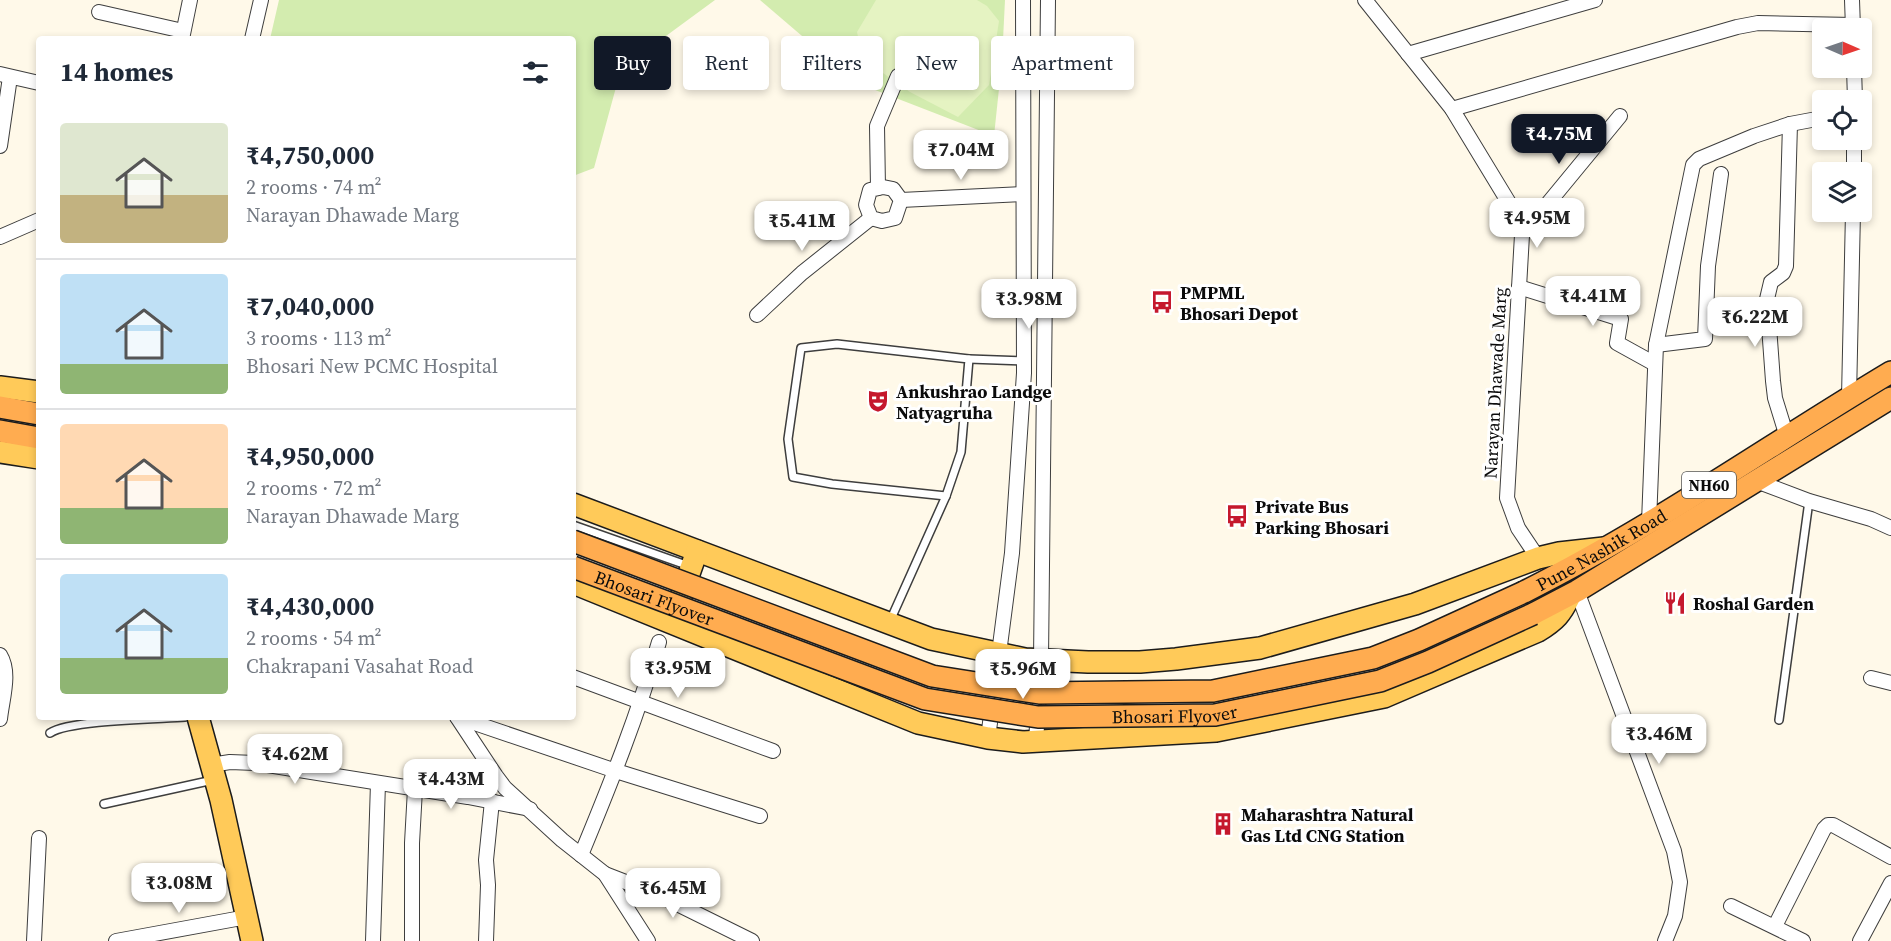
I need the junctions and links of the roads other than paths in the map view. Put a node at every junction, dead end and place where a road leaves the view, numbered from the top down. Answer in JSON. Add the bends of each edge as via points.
{"nodes":[{"id":1,"x":190,"y":0,"type":"edge"},
{"id":2,"x":261,"y":0,"type":"edge"},
{"id":3,"x":1023,"y":0,"type":"edge"},
{"id":4,"x":1048,"y":0,"type":"edge"},
{"id":5,"x":1365,"y":0,"type":"edge"},
{"id":6,"x":1595,"y":0,"type":"edge"},
{"id":7,"x":1852,"y":0,"type":"edge"},
{"id":8,"x":99,"y":12,"type":"dead end"},
{"id":9,"x":1853,"y":18,"type":"edge"},
{"id":10,"x":1812,"y":25,"type":"edge"},
{"id":11,"x":182,"y":35,"type":"edge"},
{"id":12,"x":253,"y":36,"type":"edge"},
{"id":13,"x":1408,"y":54,"type":"junction"},
{"id":14,"x":5,"y":76,"type":"edge"},
{"id":15,"x":36,"y":82,"type":"edge"},
{"id":16,"x":895,"y":83,"type":"edge"},
{"id":17,"x":1452,"y":109,"type":"junction"},
{"id":18,"x":1620,"y":116,"type":"dead end"},
{"id":19,"x":1812,"y":120,"type":"edge"},
{"id":20,"x":1790,"y":124,"type":"junction"},
{"id":21,"x":0,"y":146,"type":"edge"},
{"id":22,"x":1721,"y":174,"type":"dead end"},
{"id":23,"x":878,"y":188,"type":"junction"},
{"id":24,"x":1023,"y":194,"type":"junction"},
{"id":25,"x":901,"y":200,"type":"junction"},
{"id":26,"x":871,"y":218,"type":"junction"},
{"id":27,"x":36,"y":221,"type":"edge"},
{"id":28,"x":1853,"y":222,"type":"edge"},
{"id":29,"x":1522,"y":235,"type":"junction"},
{"id":30,"x":0,"y":237,"type":"edge"},
{"id":31,"x":1519,"y":287,"type":"junction"},
{"id":32,"x":757,"y":315,"type":"dead end"},
{"id":33,"x":1656,"y":345,"type":"junction"},
{"id":34,"x":969,"y":359,"type":"junction"},
{"id":35,"x":1024,"y":361,"type":"junction"},
{"id":36,"x":1655,"y":364,"type":"junction"},
{"id":37,"x":1891,"y":372,"type":"edge"},
{"id":38,"x":0,"y":387,"type":"edge"},
{"id":39,"x":36,"y":392,"type":"edge"},
{"id":40,"x":1849,"y":397,"type":"junction"},
{"id":41,"x":1891,"y":398,"type":"edge"},
{"id":42,"x":0,"y":406,"type":"edge"},
{"id":43,"x":36,"y":413,"type":"edge"},
{"id":44,"x":0,"y":431,"type":"edge"},
{"id":45,"x":36,"y":437,"type":"edge"},
{"id":46,"x":1787,"y":437,"type":"junction"},
{"id":47,"x":0,"y":452,"type":"edge"},
{"id":48,"x":36,"y":458,"type":"edge"},
{"id":49,"x":1755,"y":481,"type":"junction"},
{"id":50,"x":946,"y":496,"type":"junction"},
{"id":51,"x":1809,"y":501,"type":"junction"},
{"id":52,"x":576,"y":505,"type":"edge"},
{"id":53,"x":1649,"y":522,"type":"junction"},
{"id":54,"x":576,"y":526,"type":"edge"},
{"id":55,"x":1891,"y":528,"type":"edge"},
{"id":56,"x":576,"y":542,"type":"edge"},
{"id":57,"x":1604,"y":548,"type":"junction"},
{"id":58,"x":1538,"y":558,"type":"junction"},
{"id":59,"x":694,"y":559,"type":"junction"},
{"id":60,"x":576,"y":568,"type":"edge"},
{"id":61,"x":576,"y":584,"type":"edge"},
{"id":62,"x":1524,"y":592,"type":"joint"},
{"id":63,"x":1573,"y":594,"type":"junction"},
{"id":64,"x":1533,"y":614,"type":"joint"},
{"id":65,"x":671,"y":623,"type":"junction"},
{"id":66,"x":889,"y":623,"type":"junction"},
{"id":67,"x":659,"y":642,"type":"dead end"},
{"id":68,"x":998,"y":654,"type":"junction"},
{"id":69,"x":0,"y":655,"type":"edge"},
{"id":70,"x":1041,"y":660,"type":"junction"},
{"id":71,"x":576,"y":678,"type":"edge"},
{"id":72,"x":1871,"y":678,"type":"dead end"},
{"id":73,"x":1891,"y":683,"type":"edge"},
{"id":74,"x":642,"y":702,"type":"junction"},
{"id":75,"x":0,"y":719,"type":"edge"},
{"id":76,"x":145,"y":720,"type":"edge"},
{"id":77,"x":199,"y":720,"type":"edge"},
{"id":78,"x":459,"y":720,"type":"edge"},
{"id":79,"x":466,"y":720,"type":"edge"},
{"id":80,"x":1779,"y":720,"type":"dead end"},
{"id":81,"x":50,"y":734,"type":"dead end"},
{"id":82,"x":988,"y":738,"type":"junction"},
{"id":83,"x":1036,"y":742,"type":"junction"},
{"id":84,"x":773,"y":751,"type":"dead end"},
{"id":85,"x":616,"y":771,"type":"junction"},
{"id":86,"x":213,"y":772,"type":"junction"},
{"id":87,"x":378,"y":783,"type":"junction"},
{"id":88,"x":416,"y":789,"type":"junction"},
{"id":89,"x":492,"y":801,"type":"junction"},
{"id":90,"x":104,"y":804,"type":"dead end"},
{"id":91,"x":530,"y":809,"type":"junction"},
{"id":92,"x":760,"y":816,"type":"dead end"},
{"id":93,"x":39,"y":838,"type":"dead end"},
{"id":94,"x":581,"y":855,"type":"junction"},
{"id":95,"x":1891,"y":857,"type":"edge"},
{"id":96,"x":605,"y":874,"type":"junction"},
{"id":97,"x":1891,"y":883,"type":"edge"},
{"id":98,"x":1731,"y":906,"type":"dead end"},
{"id":99,"x":247,"y":917,"type":"junction"},
{"id":100,"x":1775,"y":926,"type":"junction"},
{"id":101,"x":34,"y":941,"type":"edge"},
{"id":102,"x":116,"y":941,"type":"edge"},
{"id":103,"x":252,"y":941,"type":"edge"},
{"id":104,"x":373,"y":941,"type":"edge"},
{"id":105,"x":412,"y":941,"type":"edge"},
{"id":106,"x":486,"y":941,"type":"edge"},
{"id":107,"x":648,"y":941,"type":"edge"},
{"id":108,"x":752,"y":941,"type":"edge"},
{"id":109,"x":1665,"y":941,"type":"edge"},
{"id":110,"x":1803,"y":941,"type":"edge"},
{"id":111,"x":1860,"y":941,"type":"edge"}],
"edges":[{"from":1,"to":11,"type":"street"},
{"from":2,"to":12,"type":"street"},
{"from":3,"to":24,"type":"street"},
{"from":4,"to":70,"type":"street"},
{"from":5,"to":13,"type":"street","name":"Narayan Dhawade Marg"},
{"from":6,"to":13,"type":"street"},
{"from":7,"to":9,"type":"street"},
{"from":8,"to":11,"type":"street"},
{"from":10,"to":17,"type":"street","via":[[1758,23],[1737,27]]},
{"from":13,"to":17,"type":"street","name":"Narayan Dhawade Marg"},
{"from":14,"to":15,"type":"street"},
{"from":14,"to":21,"type":"street"},
{"from":16,"to":23,"type":"street","via":[[877,126]]},
{"from":17,"to":29,"type":"street","name":"Narayan Dhawade Marg","via":[[1520,221]]},
{"from":18,"to":29,"type":"street"},
{"from":19,"to":20,"type":"street"},
{"from":20,"to":33,"type":"street","via":[[1754,135],[1699,159],[1694,165]]},
{"from":20,"to":46,"type":"street","via":[[1786,266],[1771,282],[1767,299],[1775,398]]},
{"from":22,"to":33,"type":"street","via":[[1708,266],[1705,339]]},
{"from":23,"to":25,"type":"street","via":[[893,189]]},
{"from":23,"to":26,"type":"street","via":[[870,190],[866,205]]},
{"from":24,"to":25,"type":"street"},
{"from":24,"to":35,"type":"street"},
{"from":25,"to":26,"type":"street","via":[[895,218]]},
{"from":26,"to":32,"type":"street"},
{"from":27,"to":30,"type":"street"},
{"from":28,"to":40,"type":"street"},
{"from":29,"to":31,"type":"street","name":"Narayan Dhawade Marg"},
{"from":31,"to":36,"type":"street","via":[[1621,319],[1617,343]]},
{"from":31,"to":58,"type":"street","name":"Narayan Dhawade Marg","via":[[1507,498],[1518,528]]},
{"from":33,"to":36,"type":"street"},
{"from":34,"to":35,"type":"lane"},
{"from":34,"to":50,"type":"lane","via":[[961,453]]},
{"from":34,"to":50,"type":"lane","via":[[837,344],[801,348],[788,439],[793,477]]},
{"from":35,"to":68,"type":"street","via":[[1009,579]]},
{"from":36,"to":53,"type":"street"},
{"from":37,"to":40,"type":"highway","name":"Pune Nashik Road","number":"NH60"},
{"from":38,"to":39,"type":"main road"},
{"from":40,"to":46,"type":"highway","name":"Pune Nashik Road","number":"NH60"},
{"from":41,"to":49,"type":"highway","name":"Pune Nashik Road","number":"NH60"},
{"from":42,"to":43,"type":"highway"},
{"from":44,"to":45,"type":"highway"},
{"from":46,"to":53,"type":"highway","name":"Pune Nashik Road","number":"NH60"},
{"from":47,"to":48,"type":"main road"},
{"from":49,"to":51,"type":"street"},
{"from":49,"to":63,"type":"highway","name":"Pune Nashik Road","number":"NH60"},
{"from":50,"to":66,"type":"lane"},
{"from":51,"to":55,"type":"street"},
{"from":51,"to":80,"type":"lane"},
{"from":52,"to":59,"type":"main road"},
{"from":53,"to":57,"type":"highway","name":"Pune Nashik Road","number":"NH60"},
{"from":54,"to":59,"type":"lane"},
{"from":56,"to":62,"type":"highway","name":"Bhosari Flyover","number":"NH60","bridge":true,"via":[[932,676],[1039,693],[1213,691],[1373,658]]},
{"from":57,"to":58,"type":"main road"},
{"from":57,"to":62,"type":"highway","name":"Pune Nashik Road","number":"NH60"},
{"from":58,"to":70,"type":"main road","via":[[1415,604],[1260,648],[1140,662]]},
{"from":59,"to":65,"type":"main road"},
{"from":59,"to":66,"type":"main road"},
{"from":60,"to":64,"type":"highway","name":"Bhosari Flyover","number":"NH60","bridge":true,"via":[[926,699],[1038,717],[1215,715],[1239,711],[1380,681]]},
{"from":61,"to":65,"type":"main road"},
{"from":63,"to":64,"type":"highway","name":"Pune Nashik Road","number":"NH60"},
{"from":63,"to":83,"type":"main road","via":[[1554,621],[1538,631],[1384,698],[1216,730]]},
{"from":63,"to":109,"type":"street","via":[[1674,850],[1680,882],[1675,916]]},
{"from":65,"to":82,"type":"main road","via":[[918,723]]},
{"from":66,"to":68,"type":"main road","via":[[931,639]]},
{"from":67,"to":74,"type":"street"},
{"from":68,"to":70,"type":"main road"},
{"from":68,"to":82,"type":"street"},
{"from":69,"to":75,"type":"street","via":[[6,671]]},
{"from":70,"to":83,"type":"street"},
{"from":71,"to":74,"type":"street"},
{"from":72,"to":73,"type":"street"},
{"from":74,"to":84,"type":"street"},
{"from":74,"to":85,"type":"street"},
{"from":76,"to":81,"type":"lane","via":[[78,725]]},
{"from":77,"to":86,"type":"main road"},
{"from":78,"to":91,"type":"street","via":[[505,788]]},
{"from":79,"to":85,"type":"street"},
{"from":82,"to":83,"type":"main road"},
{"from":85,"to":92,"type":"street"},
{"from":85,"to":94,"type":"street"},
{"from":86,"to":87,"type":"street","via":[[230,762],[255,763]]},
{"from":86,"to":90,"type":"lane"},
{"from":86,"to":99,"type":"main road"},
{"from":87,"to":88,"type":"street"},
{"from":87,"to":104,"type":"street"},
{"from":88,"to":89,"type":"street"},
{"from":88,"to":105,"type":"street"},
{"from":89,"to":91,"type":"street"},
{"from":89,"to":106,"type":"street","via":[[486,860]]},
{"from":91,"to":94,"type":"street"},
{"from":93,"to":101,"type":"street"},
{"from":94,"to":96,"type":"street"},
{"from":95,"to":100,"type":"street","via":[[1828,825]]},
{"from":96,"to":107,"type":"street"},
{"from":96,"to":108,"type":"street","via":[[659,895]]},
{"from":97,"to":111,"type":"street"},
{"from":98,"to":100,"type":"street"},
{"from":99,"to":102,"type":"street"},
{"from":99,"to":103,"type":"main road"},
{"from":100,"to":110,"type":"street"}]}
